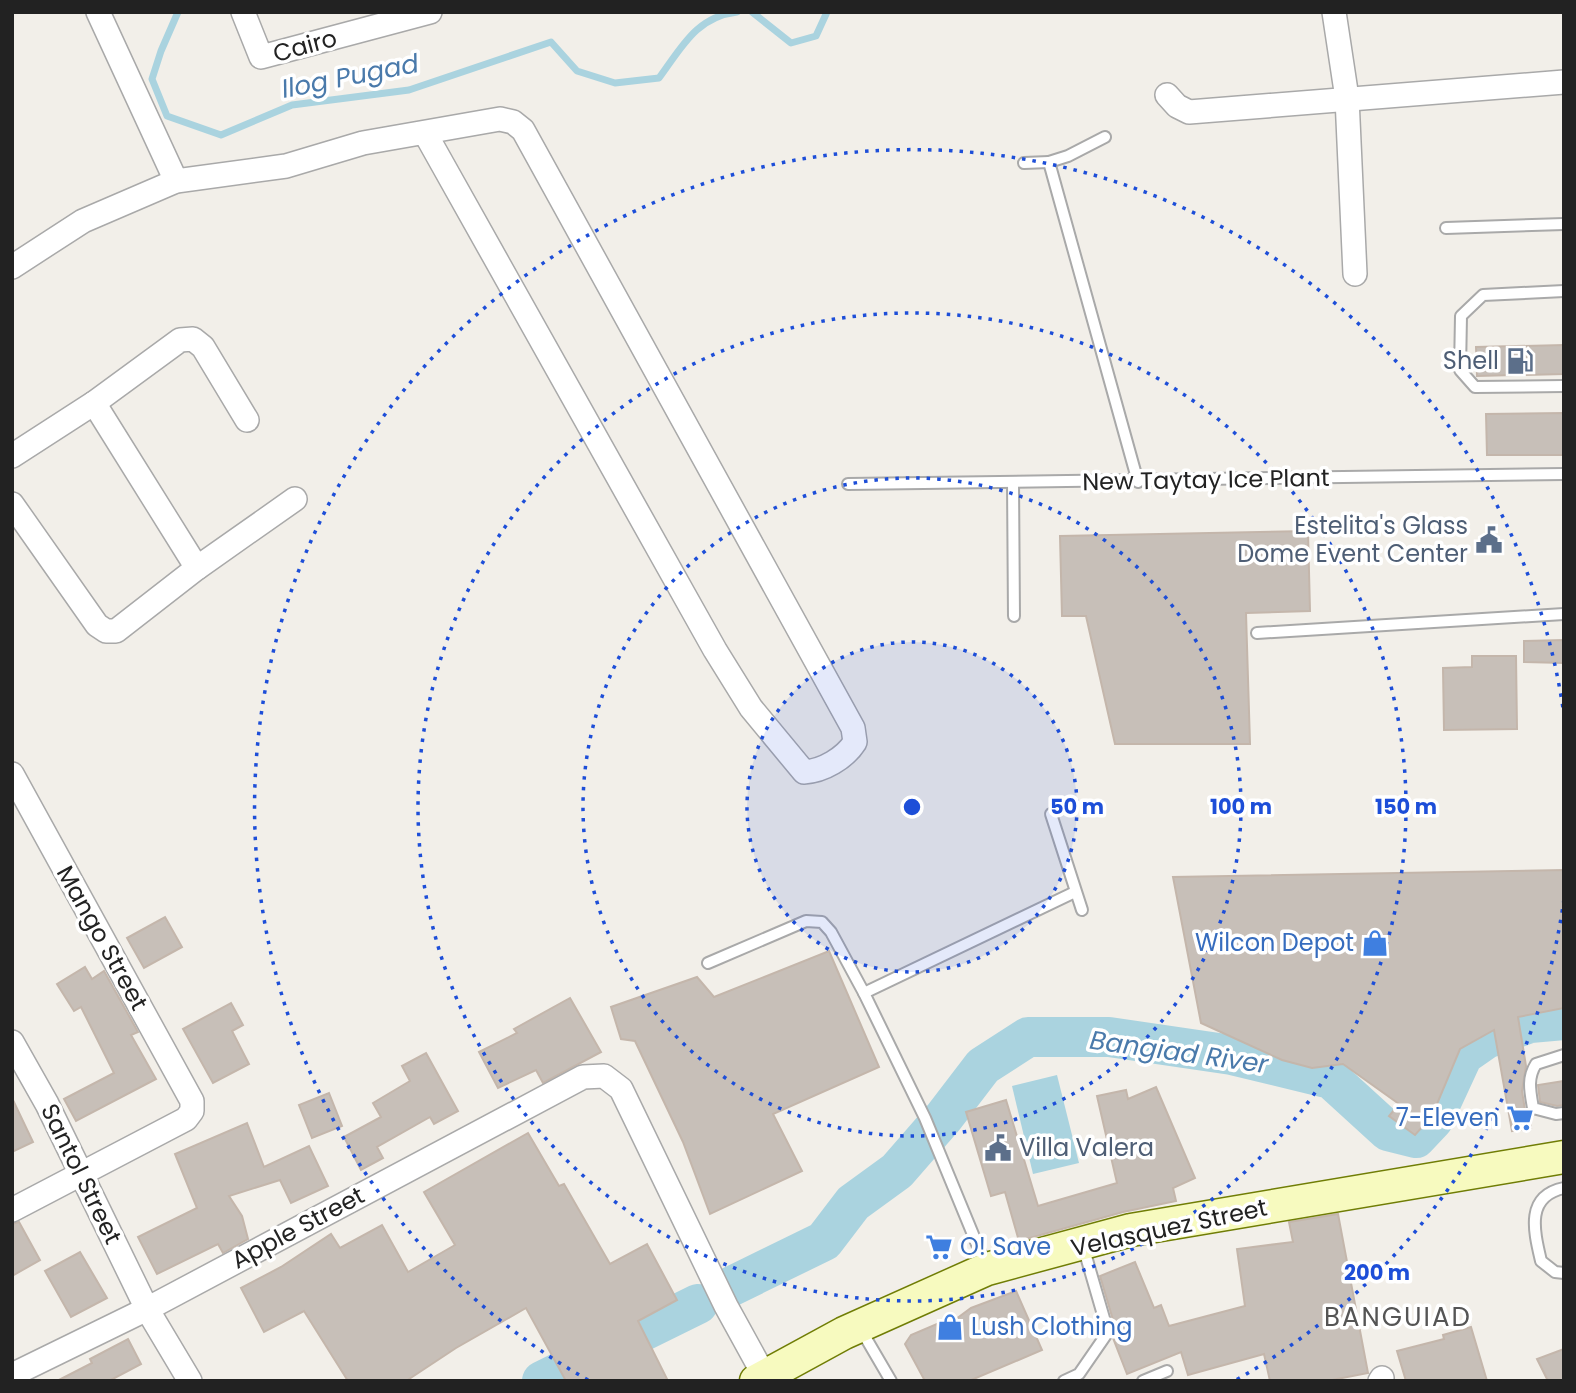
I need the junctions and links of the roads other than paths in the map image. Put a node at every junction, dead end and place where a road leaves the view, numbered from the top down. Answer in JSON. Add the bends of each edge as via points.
{"nodes":[{"id":1,"x":98,"y":12,"type":"edge"},
{"id":2,"x":243,"y":12,"type":"edge"},
{"id":3,"x":430,"y":12,"type":"edge"},
{"id":4,"x":1334,"y":12,"type":"edge"},
{"id":5,"x":1564,"y":82,"type":"edge"},
{"id":6,"x":1167,"y":95,"type":"dead end"},
{"id":7,"x":1347,"y":99,"type":"junction"},
{"id":8,"x":425,"y":133,"type":"junction"},
{"id":9,"x":1105,"y":137,"type":"dead end"},
{"id":10,"x":1049,"y":162,"type":"junction"},
{"id":11,"x":1024,"y":163,"type":"dead end"},
{"id":12,"x":176,"y":181,"type":"junction"},
{"id":13,"x":1564,"y":225,"type":"edge"},
{"id":14,"x":1446,"y":228,"type":"dead end"},
{"id":15,"x":12,"y":267,"type":"edge"},
{"id":16,"x":1355,"y":274,"type":"dead end"},
{"id":17,"x":1564,"y":291,"type":"edge"},
{"id":18,"x":1564,"y":386,"type":"edge"},
{"id":19,"x":94,"y":403,"type":"junction"},
{"id":20,"x":247,"y":420,"type":"dead end"},
{"id":21,"x":12,"y":456,"type":"edge"},
{"id":22,"x":1564,"y":474,"type":"edge"},
{"id":23,"x":1013,"y":482,"type":"junction"},
{"id":24,"x":1138,"y":482,"type":"junction"},
{"id":25,"x":848,"y":484,"type":"dead end"},
{"id":26,"x":295,"y":499,"type":"dead end"},
{"id":27,"x":12,"y":504,"type":"edge"},
{"id":28,"x":197,"y":568,"type":"junction"},
{"id":29,"x":1564,"y":614,"type":"edge"},
{"id":30,"x":1014,"y":615,"type":"dead end"},
{"id":31,"x":1257,"y":633,"type":"dead end"},
{"id":32,"x":12,"y":774,"type":"edge"},
{"id":33,"x":1051,"y":814,"type":"dead end"},
{"id":34,"x":1075,"y":892,"type":"junction"},
{"id":35,"x":1082,"y":911,"type":"dead end"},
{"id":36,"x":708,"y":963,"type":"dead end"},
{"id":37,"x":864,"y":993,"type":"junction"},
{"id":38,"x":12,"y":1042,"type":"edge"},
{"id":39,"x":1564,"y":1055,"type":"edge"},
{"id":40,"x":1564,"y":1113,"type":"edge"},
{"id":41,"x":1564,"y":1157,"type":"edge"},
{"id":42,"x":82,"y":1174,"type":"junction"},
{"id":43,"x":1564,"y":1188,"type":"edge"},
{"id":44,"x":12,"y":1210,"type":"edge"},
{"id":45,"x":1082,"y":1244,"type":"junction"},
{"id":46,"x":987,"y":1269,"type":"junction"},
{"id":47,"x":1564,"y":1273,"type":"edge"},
{"id":48,"x":147,"y":1309,"type":"junction"},
{"id":49,"x":859,"y":1326,"type":"junction"},
{"id":50,"x":1167,"y":1371,"type":"dead end"},
{"id":51,"x":12,"y":1375,"type":"edge"},
{"id":52,"x":760,"y":1379,"type":"edge"},
{"id":53,"x":190,"y":1381,"type":"edge"},
{"id":54,"x":891,"y":1381,"type":"edge"},
{"id":55,"x":1064,"y":1381,"type":"edge"},
{"id":56,"x":1143,"y":1381,"type":"edge"}],
"edges":[{"from":1,"to":12,"type":"street"},
{"from":2,"to":3,"type":"street","name":"Cairo","via":[[261,57]]},
{"from":4,"to":7,"type":"street"},
{"from":5,"to":7,"type":"street"},
{"from":6,"to":7,"type":"street","via":[[1189,112]]},
{"from":7,"to":16,"type":"street"},
{"from":8,"to":8,"type":"street","via":[[751,708],[804,772],[817,772],[850,751],[855,741],[853,728],[523,130],[500,119]]},
{"from":8,"to":12,"type":"street","via":[[363,143],[286,166]]},
{"from":9,"to":10,"type":"lane"},
{"from":10,"to":11,"type":"lane"},
{"from":10,"to":24,"type":"lane"},
{"from":12,"to":15,"type":"street","via":[[83,221]]},
{"from":13,"to":14,"type":"lane"},
{"from":17,"to":18,"type":"lane","via":[[1483,295],[1461,316],[1459,348],[1460,369],[1475,387]]},
{"from":19,"to":20,"type":"street","via":[[180,340],[193,339],[203,347]]},
{"from":19,"to":21,"type":"street"},
{"from":19,"to":28,"type":"street"},
{"from":22,"to":24,"type":"lane","name":"New Taytay Ice Plant"},
{"from":23,"to":24,"type":"lane","name":"New Taytay Ice Plant"},
{"from":23,"to":25,"type":"lane","name":"New Taytay Ice Plant"},
{"from":23,"to":30,"type":"lane"},
{"from":26,"to":28,"type":"street"},
{"from":27,"to":28,"type":"street","via":[[97,625],[106,631],[116,631]]},
{"from":29,"to":31,"type":"lane"},
{"from":32,"to":42,"type":"street","name":"Mango Street","via":[[192,1101],[186,1119]]},
{"from":33,"to":34,"type":"lane"},
{"from":34,"to":35,"type":"lane"},
{"from":34,"to":37,"type":"lane"},
{"from":36,"to":37,"type":"lane","via":[[806,921],[822,922]]},
{"from":37,"to":46,"type":"lane","via":[[925,1118]]},
{"from":38,"to":42,"type":"street","name":"Santol Street"},
{"from":39,"to":40,"type":"lane","via":[[1536,1064],[1530,1073],[1533,1108]]},
{"from":41,"to":45,"type":"main road","name":"Velasquez Street","via":[[1131,1230]]},
{"from":42,"to":44,"type":"street"},
{"from":42,"to":48,"type":"street","name":"Santol Street"},
{"from":43,"to":47,"type":"lane","via":[[1545,1194],[1536,1206],[1541,1261]]},
{"from":45,"to":46,"type":"main road","name":"Velasquez Street"},
{"from":45,"to":55,"type":"lane","via":[[1108,1332],[1079,1374]]},
{"from":46,"to":49,"type":"main road","name":"Velasquez Street"},
{"from":48,"to":51,"type":"street","name":"Apple Street"},
{"from":48,"to":52,"type":"street","name":"Apple Street","via":[[583,1077],[604,1076],[621,1089]]},
{"from":48,"to":53,"type":"street","name":"Santol Street"},
{"from":49,"to":52,"type":"main road","name":"Velasquez Street"},
{"from":49,"to":54,"type":"lane"},
{"from":50,"to":56,"type":"lane"}]}
